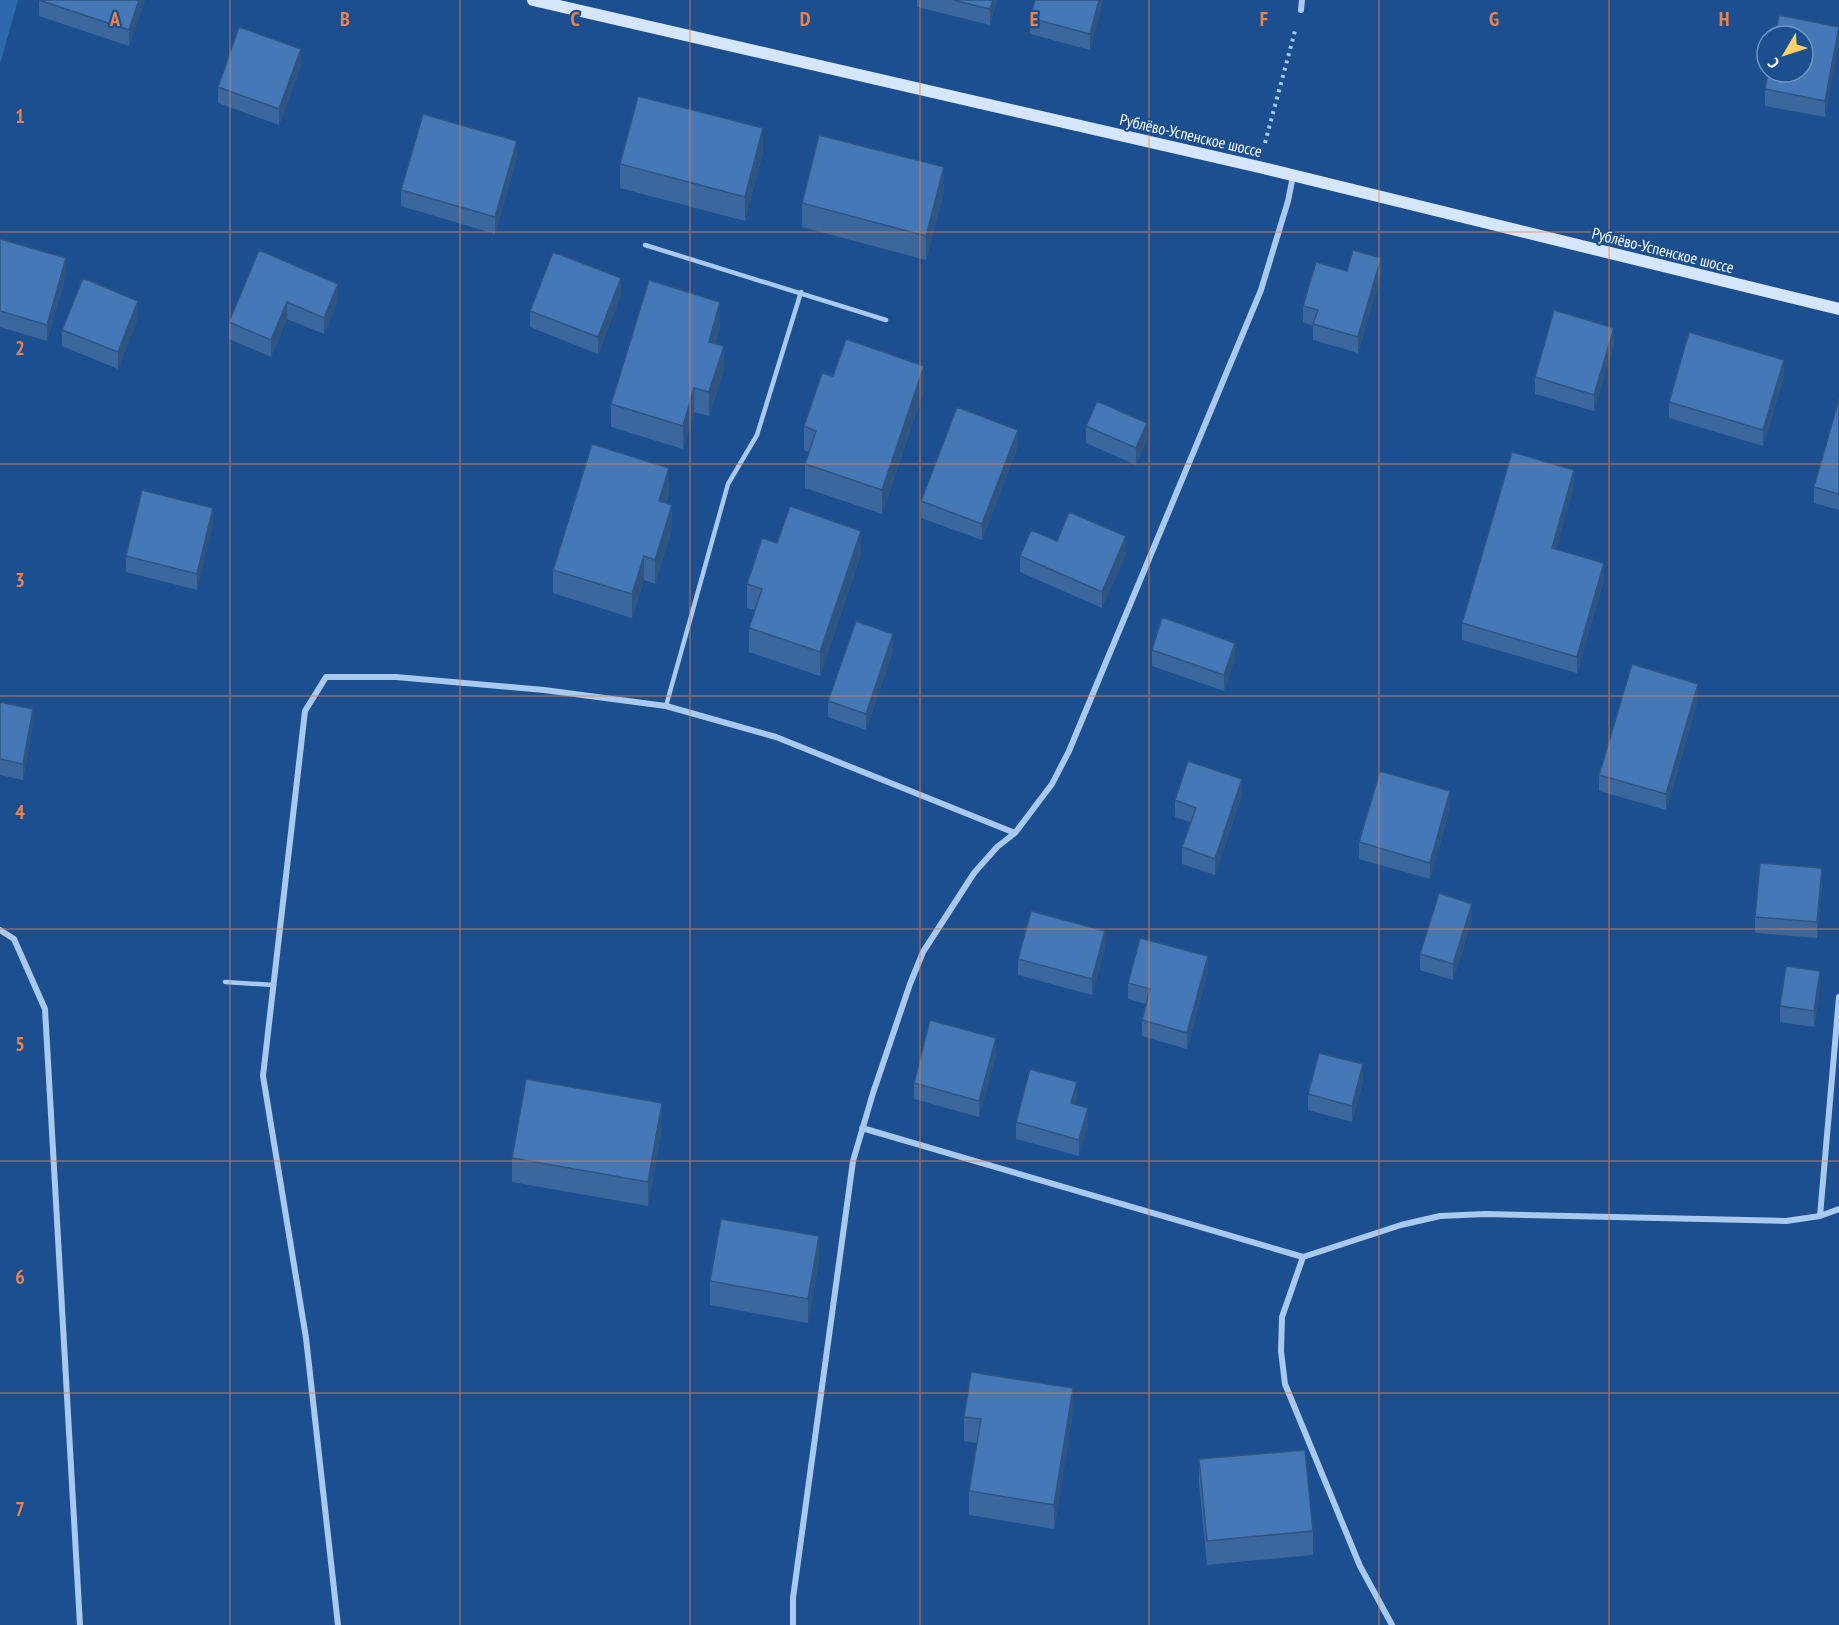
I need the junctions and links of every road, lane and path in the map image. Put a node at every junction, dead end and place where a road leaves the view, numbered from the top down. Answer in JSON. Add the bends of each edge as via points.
{"nodes":[{"id":1,"x":533,"y":0,"type":"edge"},
{"id":2,"x":1302,"y":0,"type":"edge"},
{"id":3,"x":1300,"y":10,"type":"joint"},
{"id":4,"x":1259,"y":167,"type":"junction"},
{"id":5,"x":1293,"y":176,"type":"junction"},
{"id":6,"x":645,"y":244,"type":"dead end"},
{"id":7,"x":801,"y":292,"type":"junction"},
{"id":8,"x":1839,"y":309,"type":"edge"},
{"id":9,"x":886,"y":320,"type":"dead end"},
{"id":10,"x":666,"y":706,"type":"junction"},
{"id":11,"x":1015,"y":833,"type":"junction"},
{"id":12,"x":0,"y":930,"type":"edge"},
{"id":13,"x":225,"y":982,"type":"dead end"},
{"id":14,"x":273,"y":985,"type":"junction"},
{"id":15,"x":1839,"y":997,"type":"edge"},
{"id":16,"x":862,"y":1128,"type":"junction"},
{"id":17,"x":1839,"y":1209,"type":"edge"},
{"id":18,"x":1820,"y":1216,"type":"junction"},
{"id":19,"x":1303,"y":1257,"type":"junction"},
{"id":20,"x":80,"y":1625,"type":"edge"},
{"id":21,"x":338,"y":1625,"type":"edge"},
{"id":22,"x":794,"y":1625,"type":"edge"},
{"id":23,"x":1392,"y":1625,"type":"edge"}],
"edges":[{"from":1,"to":4,"type":"main road","name":"Рублёво-Успенское шоссе"},
{"from":2,"to":3,"type":"street"},
{"from":3,"to":4,"type":"path"},
{"from":4,"to":5,"type":"main road","name":"Рублёво-Успенское шоссе"},
{"from":5,"to":8,"type":"main road","name":"Рублёво-Успенское шоссе"},
{"from":5,"to":11,"type":"street","via":[[1261,290],[1073,740],[1052,784]]},
{"from":6,"to":7,"type":"lane"},
{"from":7,"to":9,"type":"lane"},
{"from":7,"to":10,"type":"lane","via":[[757,435],[728,484]]},
{"from":10,"to":11,"type":"street","via":[[776,737]]},
{"from":10,"to":14,"type":"street","via":[[396,677],[326,677],[305,711]]},
{"from":11,"to":16,"type":"street","via":[[974,873],[923,952]]},
{"from":12,"to":20,"type":"street","via":[[15,939],[45,1009]]},
{"from":13,"to":14,"type":"lane"},
{"from":14,"to":21,"type":"street","via":[[263,1076],[306,1338]]},
{"from":15,"to":18,"type":"street"},
{"from":16,"to":19,"type":"street"},
{"from":16,"to":22,"type":"street","via":[[853,1161],[837,1267],[793,1598]]},
{"from":17,"to":18,"type":"street"},
{"from":18,"to":19,"type":"street","via":[[1786,1221],[1440,1216]]},
{"from":19,"to":23,"type":"street","via":[[1282,1317],[1285,1384],[1360,1566]]}]}
